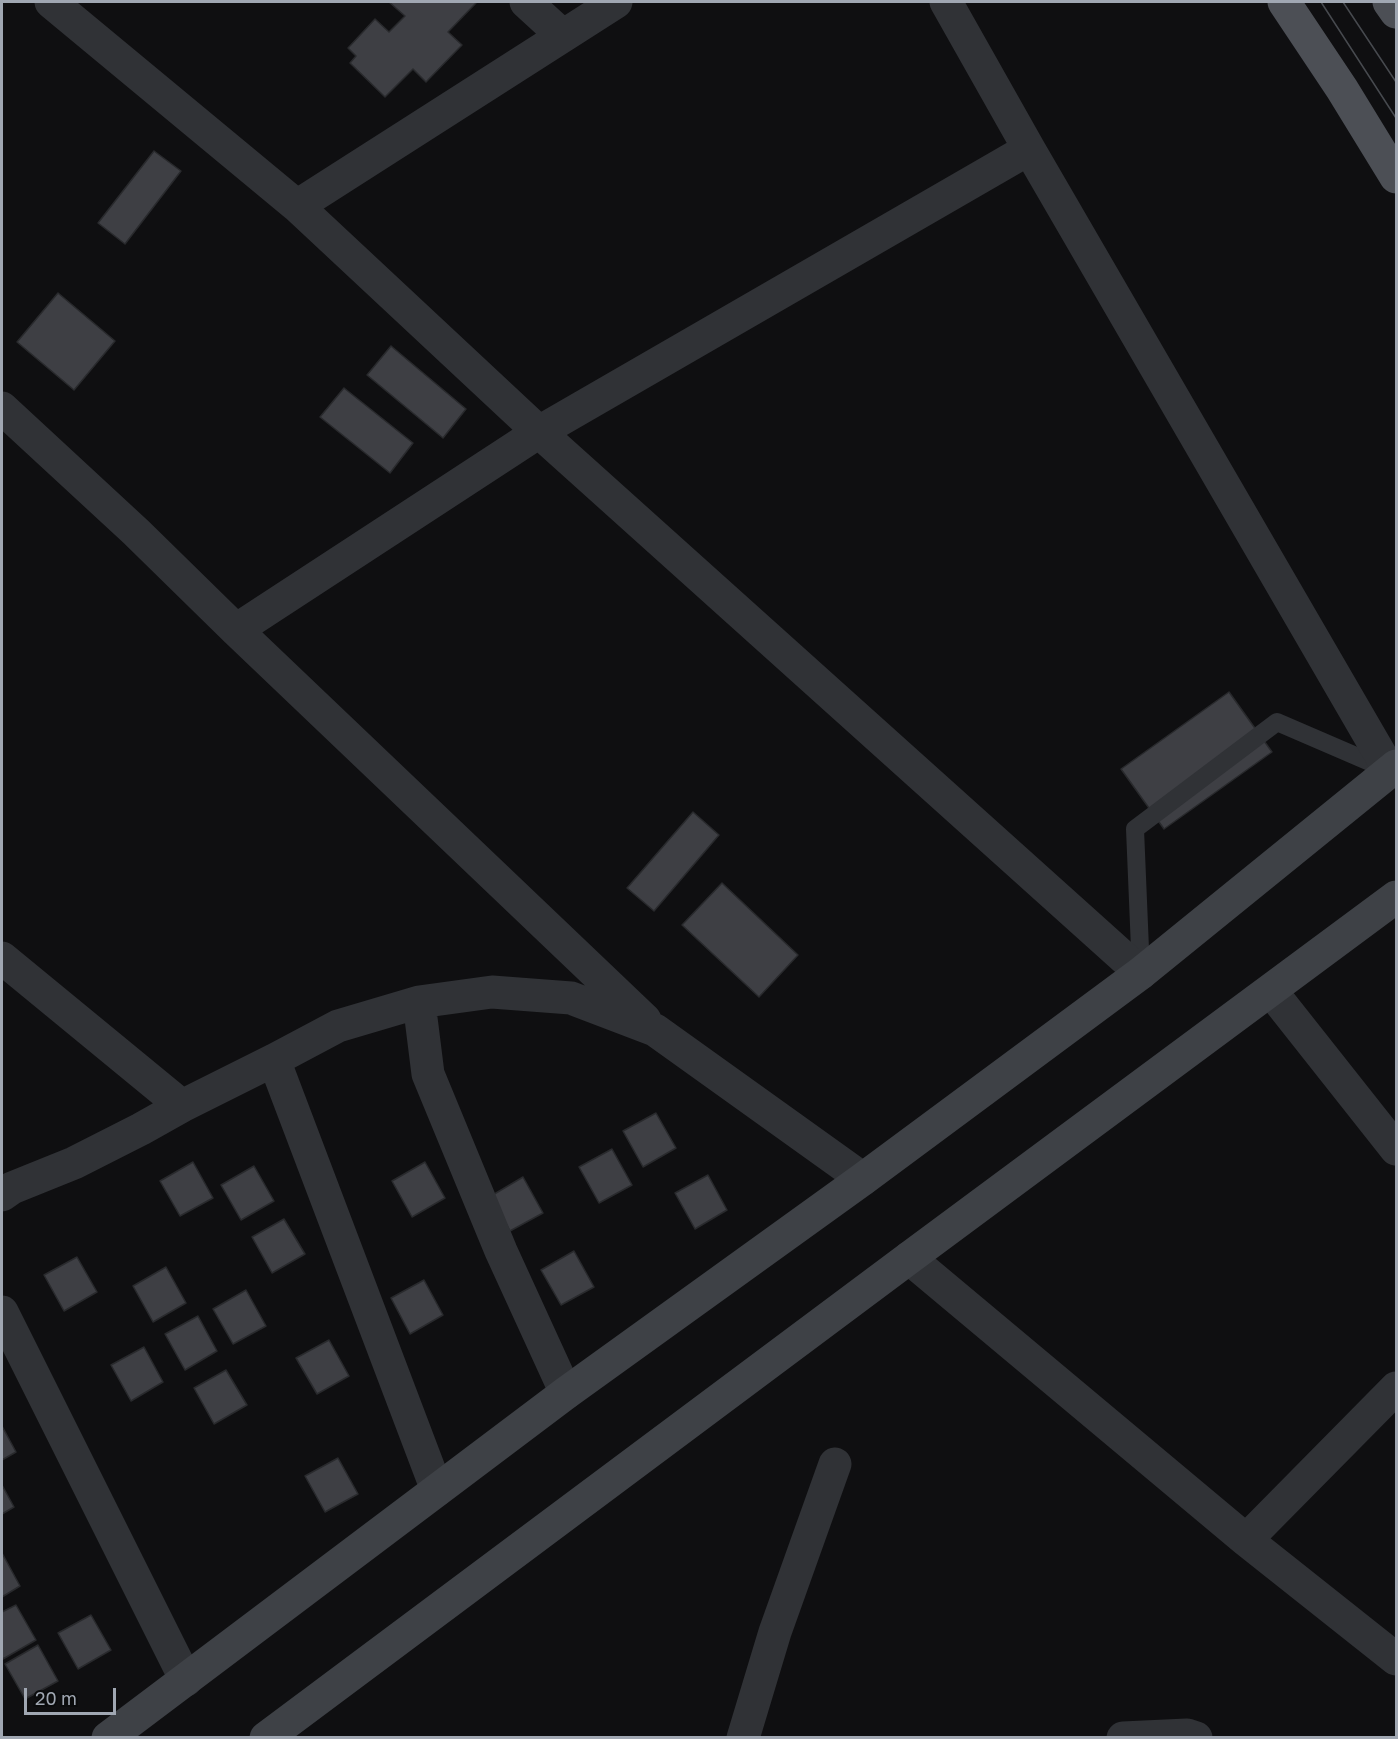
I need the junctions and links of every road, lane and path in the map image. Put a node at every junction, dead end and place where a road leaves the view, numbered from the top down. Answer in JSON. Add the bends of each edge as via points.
{"nodes":[{"id":1,"x":51,"y":2,"type":"edge"},
{"id":2,"x":526,"y":2,"type":"edge"},
{"id":3,"x":616,"y":2,"type":"edge"},
{"id":4,"x":946,"y":2,"type":"edge"},
{"id":5,"x":1284,"y":2,"type":"edge"},
{"id":6,"x":1389,"y":2,"type":"edge"},
{"id":7,"x":1396,"y":12,"type":"edge"},
{"id":8,"x":562,"y":35,"type":"junction"},
{"id":9,"x":1029,"y":149,"type":"junction"},
{"id":10,"x":1396,"y":177,"type":"edge"},
{"id":11,"x":297,"y":206,"type":"junction"},
{"id":12,"x":2,"y":408,"type":"edge"},
{"id":13,"x":539,"y":432,"type":"junction"},
{"id":14,"x":236,"y":630,"type":"junction"},
{"id":15,"x":1393,"y":768,"type":"edge"},
{"id":16,"x":1396,"y":897,"type":"edge"},
{"id":17,"x":2,"y":958,"type":"edge"},
{"id":18,"x":1141,"y":973,"type":"junction"},
{"id":19,"x":1271,"y":991,"type":"junction"},
{"id":20,"x":419,"y":1002,"type":"junction"},
{"id":21,"x":655,"y":1030,"type":"junction"},
{"id":22,"x":274,"y":1060,"type":"junction"},
{"id":23,"x":182,"y":1106,"type":"junction"},
{"id":24,"x":1396,"y":1149,"type":"edge"},
{"id":25,"x":862,"y":1179,"type":"junction"},
{"id":26,"x":2,"y":1195,"type":"edge"},
{"id":27,"x":909,"y":1258,"type":"junction"},
{"id":28,"x":2,"y":1312,"type":"edge"},
{"id":29,"x":1396,"y":1388,"type":"edge"},
{"id":30,"x":566,"y":1393,"type":"junction"},
{"id":31,"x":836,"y":1464,"type":"dead end"},
{"id":32,"x":437,"y":1490,"type":"junction"},
{"id":33,"x":1246,"y":1540,"type":"junction"},
{"id":34,"x":1396,"y":1659,"type":"edge"},
{"id":35,"x":186,"y":1680,"type":"junction"},
{"id":36,"x":108,"y":1737,"type":"edge"},
{"id":37,"x":266,"y":1737,"type":"edge"},
{"id":38,"x":743,"y":1737,"type":"edge"},
{"id":39,"x":1123,"y":1737,"type":"edge"},
{"id":40,"x":1196,"y":1737,"type":"edge"}],
"edges":[{"from":1,"to":11,"type":"street"},
{"from":2,"to":8,"type":"street"},
{"from":3,"to":8,"type":"street"},
{"from":4,"to":9,"type":"street"},
{"from":5,"to":10,"type":"main road"},
{"from":6,"to":7,"type":"main road"},
{"from":8,"to":11,"type":"street"},
{"from":9,"to":13,"type":"street"},
{"from":9,"to":15,"type":"street"},
{"from":11,"to":13,"type":"street"},
{"from":12,"to":14,"type":"street"},
{"from":13,"to":14,"type":"street"},
{"from":13,"to":18,"type":"street"},
{"from":14,"to":21,"type":"street"},
{"from":15,"to":18,"type":"main road"},
{"from":15,"to":18,"type":"lane","via":[[1277,722],[1135,829]]},
{"from":16,"to":19,"type":"main road"},
{"from":17,"to":23,"type":"street"},
{"from":18,"to":25,"type":"main road"},
{"from":19,"to":24,"type":"street"},
{"from":19,"to":27,"type":"main road"},
{"from":20,"to":21,"type":"street","via":[[492,992],[571,998]]},
{"from":20,"to":22,"type":"street","via":[[338,1026]]},
{"from":20,"to":30,"type":"street","via":[[428,1074],[501,1251]]},
{"from":21,"to":25,"type":"street"},
{"from":22,"to":23,"type":"street"},
{"from":22,"to":32,"type":"street"},
{"from":23,"to":26,"type":"street","via":[[74,1163]]},
{"from":25,"to":30,"type":"main road"},
{"from":27,"to":33,"type":"street"},
{"from":27,"to":37,"type":"main road"},
{"from":28,"to":35,"type":"street"},
{"from":29,"to":33,"type":"street"},
{"from":30,"to":32,"type":"main road"},
{"from":31,"to":38,"type":"street","via":[[775,1632]]},
{"from":32,"to":35,"type":"main road"},
{"from":33,"to":34,"type":"street"},
{"from":35,"to":36,"type":"main road"},
{"from":39,"to":40,"type":"street"}]}
